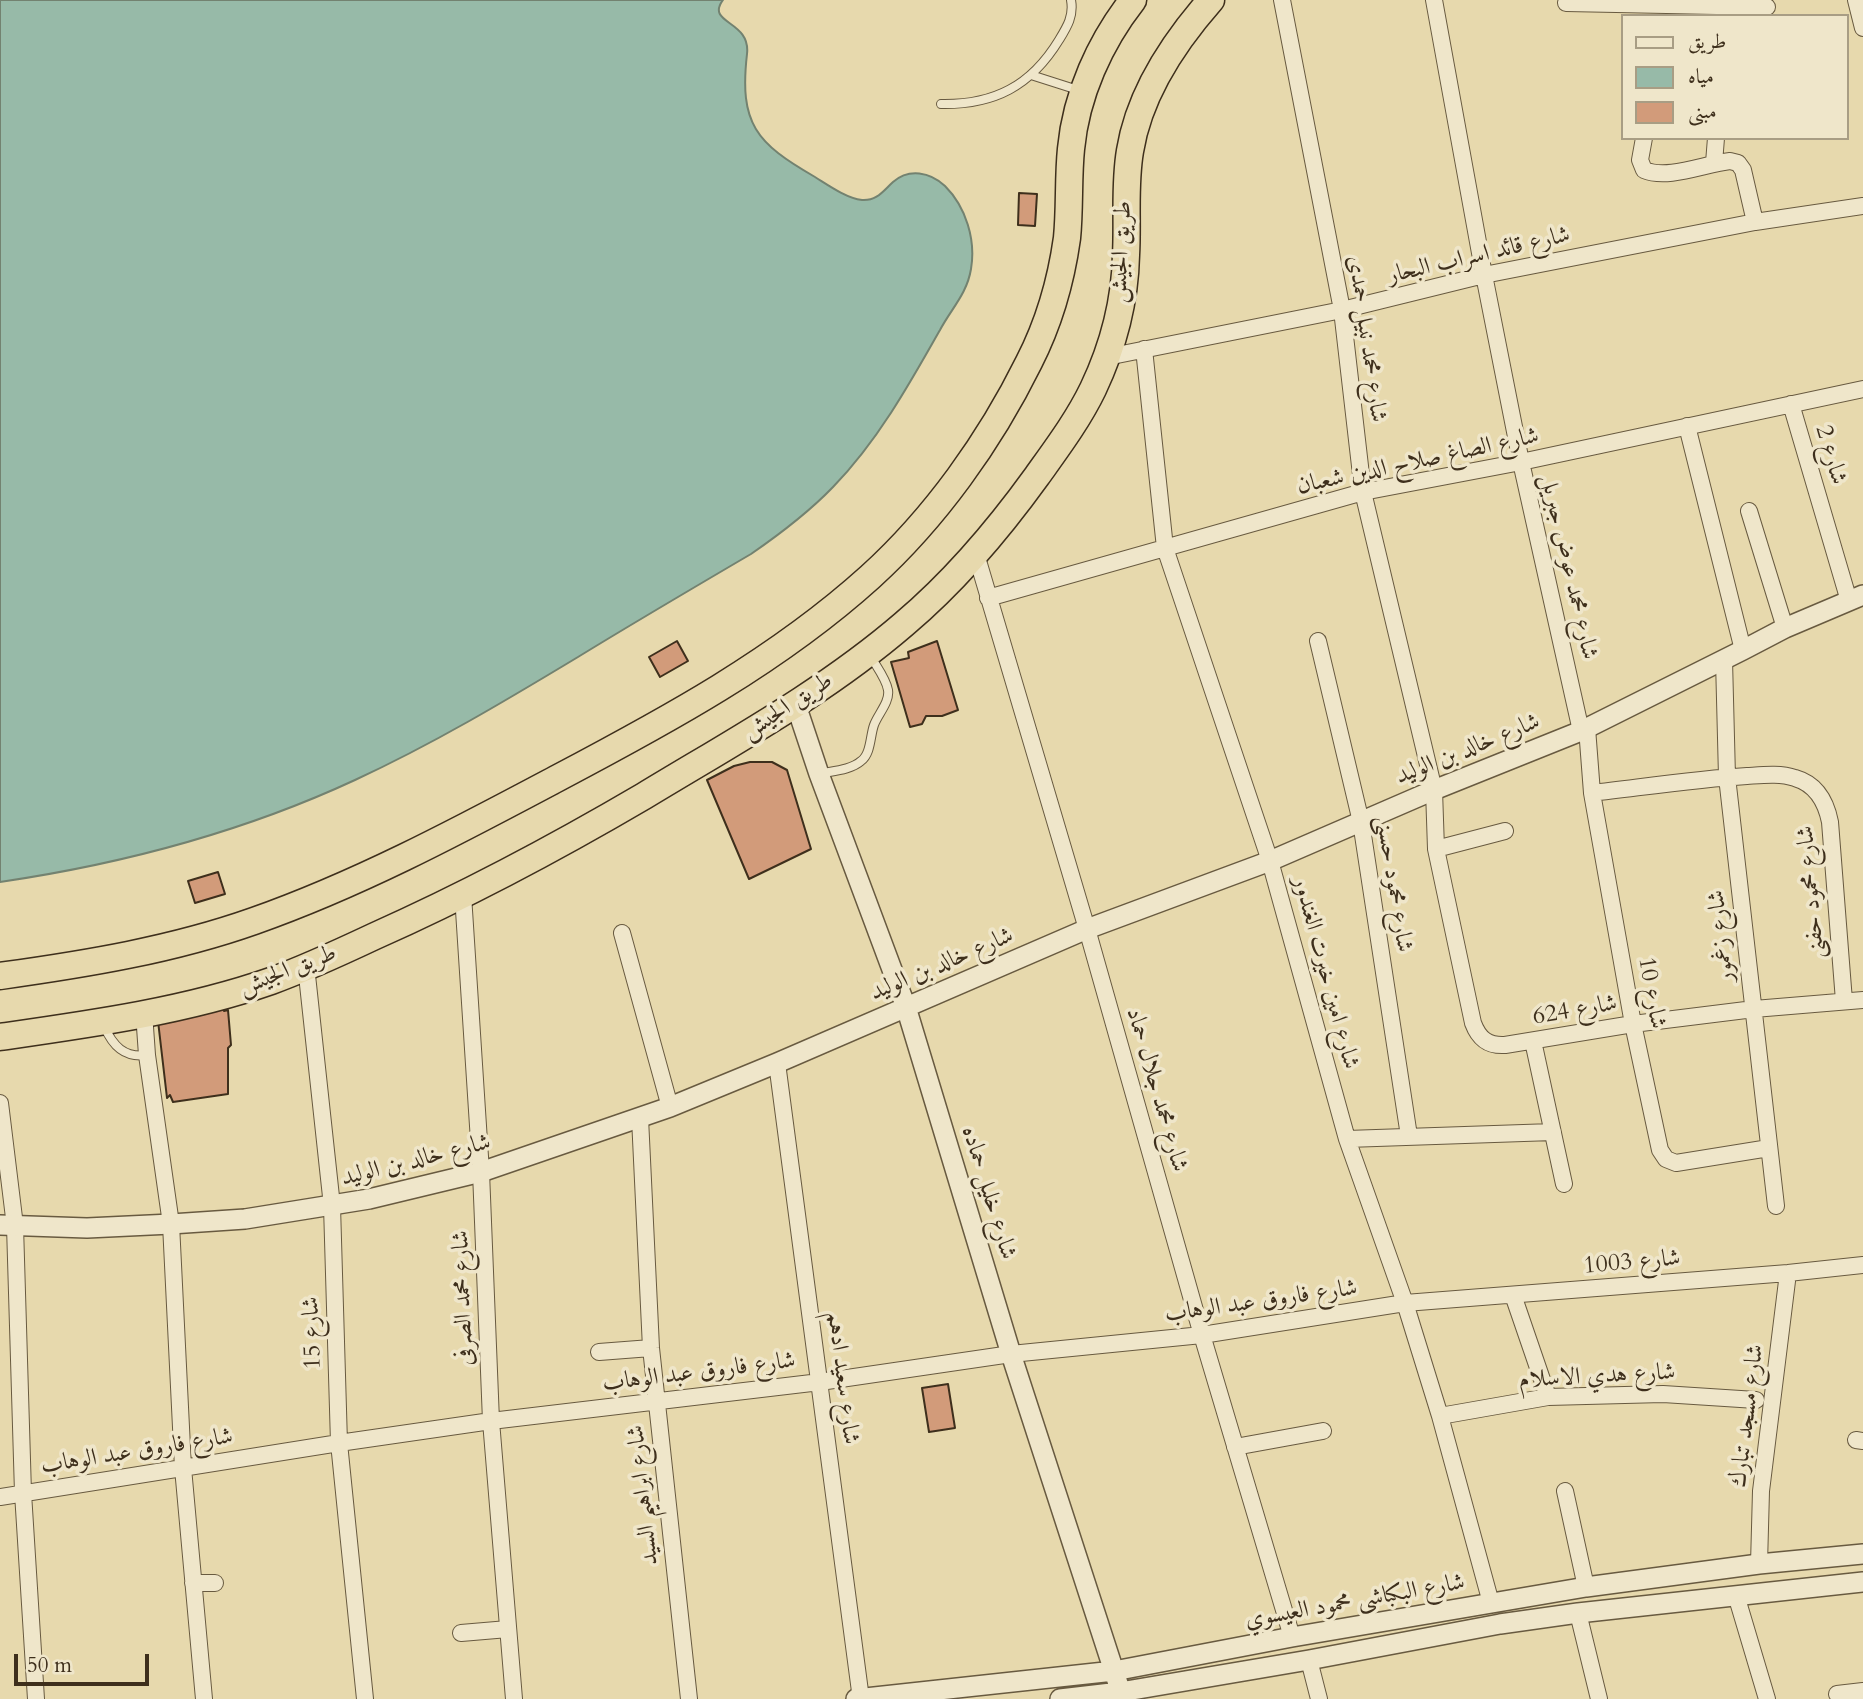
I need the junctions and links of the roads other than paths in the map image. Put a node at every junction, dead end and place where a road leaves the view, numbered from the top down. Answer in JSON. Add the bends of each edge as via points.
{"nodes":[{"id":1,"x":1071,"y":0,"type":"edge"},
{"id":2,"x":1133,"y":0,"type":"edge"},
{"id":3,"x":1211,"y":0,"type":"edge"},
{"id":4,"x":1282,"y":0,"type":"edge"},
{"id":5,"x":1434,"y":0,"type":"edge"},
{"id":6,"x":1856,"y":0,"type":"edge"},
{"id":7,"x":1608,"y":2,"type":"edge"},
{"id":8,"x":1566,"y":3,"type":"dead end"},
{"id":9,"x":1667,"y":7,"type":"edge"},
{"id":10,"x":1767,"y":8,"type":"dead end"},
{"id":11,"x":1722,"y":11,"type":"edge"},
{"id":12,"x":1863,"y":28,"type":"edge"},
{"id":13,"x":1031,"y":75,"type":"junction"},
{"id":14,"x":1084,"y":92,"type":"junction"},
{"id":15,"x":941,"y":104,"type":"dead end"},
{"id":16,"x":1644,"y":140,"type":"edge"},
{"id":17,"x":1716,"y":140,"type":"edge"},
{"id":18,"x":1714,"y":163,"type":"junction"},
{"id":19,"x":1863,"y":206,"type":"edge"},
{"id":20,"x":1755,"y":222,"type":"junction"},
{"id":21,"x":1484,"y":275,"type":"junction"},
{"id":22,"x":1342,"y":310,"type":"junction"},
{"id":23,"x":1144,"y":349,"type":"junction"},
{"id":24,"x":1107,"y":357,"type":"junction"},
{"id":25,"x":1863,"y":389,"type":"edge"},
{"id":26,"x":1791,"y":404,"type":"junction"},
{"id":27,"x":1687,"y":426,"type":"junction"},
{"id":28,"x":1521,"y":462,"type":"junction"},
{"id":29,"x":1363,"y":492,"type":"junction"},
{"id":30,"x":1749,"y":512,"type":"dead end"},
{"id":31,"x":1165,"y":548,"type":"junction"},
{"id":32,"x":976,"y":554,"type":"junction"},
{"id":33,"x":988,"y":598,"type":"junction"},
{"id":34,"x":1856,"y":598,"type":"edge"},
{"id":35,"x":1785,"y":628,"type":"junction"},
{"id":36,"x":1318,"y":641,"type":"dead end"},
{"id":37,"x":1743,"y":650,"type":"junction"},
{"id":38,"x":868,"y":653,"type":"junction"},
{"id":39,"x":1724,"y":660,"type":"junction"},
{"id":40,"x":796,"y":705,"type":"junction"},
{"id":41,"x":1584,"y":729,"type":"junction"},
{"id":42,"x":819,"y":774,"type":"junction"},
{"id":43,"x":1727,"y":777,"type":"junction"},
{"id":44,"x":1434,"y":790,"type":"junction"},
{"id":45,"x":1592,"y":793,"type":"junction"},
{"id":46,"x":1361,"y":821,"type":"junction"},
{"id":47,"x":1505,"y":831,"type":"dead end"},
{"id":48,"x":1436,"y":849,"type":"junction"},
{"id":49,"x":1270,"y":861,"type":"junction"},
{"id":50,"x":463,"y":895,"type":"junction"},
{"id":51,"x":1087,"y":929,"type":"junction"},
{"id":52,"x":622,"y":933,"type":"dead end"},
{"id":53,"x":306,"y":966,"type":"junction"},
{"id":54,"x":0,"y":976,"type":"edge"},
{"id":55,"x":1863,"y":999,"type":"edge"},
{"id":56,"x":1844,"y":1001,"type":"junction"},
{"id":57,"x":906,"y":1007,"type":"junction"},
{"id":58,"x":1754,"y":1009,"type":"junction"},
{"id":59,"x":144,"y":1013,"type":"junction"},
{"id":60,"x":101,"y":1021,"type":"junction"},
{"id":61,"x":1473,"y":1023,"type":"joint"},
{"id":62,"x":1633,"y":1024,"type":"junction"},
{"id":63,"x":0,"y":1037,"type":"edge"},
{"id":64,"x":1533,"y":1041,"type":"junction"},
{"id":65,"x":147,"y":1055,"type":"junction"},
{"id":66,"x":778,"y":1063,"type":"junction"},
{"id":67,"x":0,"y":1103,"type":"edge"},
{"id":68,"x":670,"y":1107,"type":"junction"},
{"id":69,"x":640,"y":1118,"type":"junction"},
{"id":70,"x":1553,"y":1132,"type":"junction"},
{"id":71,"x":1409,"y":1136,"type":"junction"},
{"id":72,"x":1347,"y":1139,"type":"junction"},
{"id":73,"x":1769,"y":1148,"type":"junction"},
{"id":74,"x":481,"y":1172,"type":"junction"},
{"id":75,"x":1564,"y":1184,"type":"dead end"},
{"id":76,"x":332,"y":1206,"type":"junction"},
{"id":77,"x":1776,"y":1206,"type":"dead end"},
{"id":78,"x":172,"y":1224,"type":"junction"},
{"id":79,"x":7,"y":1225,"type":"edge"},
{"id":80,"x":1863,"y":1265,"type":"edge"},
{"id":81,"x":1788,"y":1273,"type":"junction"},
{"id":82,"x":1513,"y":1295,"type":"junction"},
{"id":83,"x":1405,"y":1303,"type":"junction"},
{"id":84,"x":1202,"y":1335,"type":"junction"},
{"id":85,"x":651,"y":1348,"type":"junction"},
{"id":86,"x":599,"y":1352,"type":"dead end"},
{"id":87,"x":1011,"y":1354,"type":"junction"},
{"id":88,"x":820,"y":1382,"type":"junction"},
{"id":89,"x":1548,"y":1397,"type":"junction"},
{"id":90,"x":1756,"y":1400,"type":"dead end"},
{"id":91,"x":656,"y":1401,"type":"junction"},
{"id":92,"x":1440,"y":1416,"type":"junction"},
{"id":93,"x":491,"y":1421,"type":"junction"},
{"id":94,"x":1323,"y":1431,"type":"dead end"},
{"id":95,"x":339,"y":1443,"type":"junction"},
{"id":96,"x":1235,"y":1447,"type":"junction"},
{"id":97,"x":183,"y":1468,"type":"junction"},
{"id":98,"x":1565,"y":1491,"type":"dead end"},
{"id":99,"x":23,"y":1493,"type":"junction"},
{"id":100,"x":0,"y":1497,"type":"edge"},
{"id":101,"x":1863,"y":1554,"type":"edge"},
{"id":102,"x":1759,"y":1564,"type":"junction"},
{"id":103,"x":1863,"y":1582,"type":"edge"},
{"id":104,"x":193,"y":1583,"type":"junction"},
{"id":105,"x":215,"y":1583,"type":"dead end"},
{"id":106,"x":1586,"y":1587,"type":"junction"},
{"id":107,"x":1735,"y":1595,"type":"junction"},
{"id":108,"x":1491,"y":1603,"type":"junction"},
{"id":109,"x":1578,"y":1613,"type":"junction"},
{"id":110,"x":509,"y":1629,"type":"junction"},
{"id":111,"x":461,"y":1633,"type":"dead end"},
{"id":112,"x":1292,"y":1637,"type":"junction"},
{"id":113,"x":1309,"y":1660,"type":"junction"},
{"id":114,"x":1114,"y":1671,"type":"junction"},
{"id":115,"x":1863,"y":1691,"type":"edge"},
{"id":116,"x":1837,"y":1694,"type":"dead end"},
{"id":117,"x":1122,"y":1695,"type":"edge"},
{"id":118,"x":36,"y":1699,"type":"edge"},
{"id":119,"x":204,"y":1699,"type":"edge"},
{"id":120,"x":365,"y":1699,"type":"edge"},
{"id":121,"x":514,"y":1699,"type":"edge"},
{"id":122,"x":689,"y":1699,"type":"edge"},
{"id":123,"x":856,"y":1699,"type":"edge"},
{"id":124,"x":861,"y":1699,"type":"edge"},
{"id":125,"x":1060,"y":1699,"type":"edge"},
{"id":126,"x":1319,"y":1699,"type":"edge"},
{"id":127,"x":1599,"y":1699,"type":"edge"},
{"id":128,"x":1767,"y":1699,"type":"edge"}],
"edges":[{"from":1,"to":13,"type":"lane","via":[[1067,27]]},
{"from":2,"to":14,"type":"highway","via":[[1111,31]]},
{"from":3,"to":24,"type":"highway","name":"طريق الجيش","via":[[1167,59],[1137,123],[1125,201],[1125,279]]},
{"from":4,"to":22,"type":"street","name":"شارع محمد نبيل حمدى"},
{"from":5,"to":21,"type":"street","name":"شارع محمد عوض جبريل"},
{"from":6,"to":12,"type":"street"},
{"from":7,"to":8,"type":"street"},
{"from":7,"to":9,"type":"street"},
{"from":9,"to":11,"type":"street"},
{"from":10,"to":11,"type":"street"},
{"from":13,"to":14,"type":"lane"},
{"from":13,"to":15,"type":"lane","via":[[989,99]]},
{"from":14,"to":54,"type":"highway","via":[[1072,145],[1063,264],[1036,348],[992,426],[944,496],[896,551],[836,606],[685,709],[446,838],[350,883],[201,938]]},
{"from":16,"to":18,"type":"street","via":[[1640,160],[1650,173]]},
{"from":17,"to":18,"type":"street"},
{"from":18,"to":20,"type":"street","via":[[1730,161],[1743,170]]},
{"from":19,"to":20,"type":"street","name":"شارع قائد اسراب البحار"},
{"from":20,"to":21,"type":"street","name":"شارع قائد اسراب البحار"},
{"from":21,"to":22,"type":"street","name":"شارع قائد اسراب البحار"},
{"from":21,"to":28,"type":"street","name":"شارع محمد عوض جبريل"},
{"from":22,"to":23,"type":"street","name":"شارع قائد اسراب البحار"},
{"from":22,"to":29,"type":"street","name":"شارع محمد نبيل حمدى"},
{"from":23,"to":24,"type":"street","name":"شارع قائد اسراب البحار"},
{"from":23,"to":31,"type":"street","name":"شارع امين خيرت الغندور"},
{"from":24,"to":32,"type":"highway","name":"طريق الجيش","via":[[1065,438]]},
{"from":25,"to":26,"type":"street","name":"شارع الصاغ صلاح الدين شعبان"},
{"from":26,"to":27,"type":"street","name":"شارع الصاغ صلاح الدين شعبان"},
{"from":26,"to":34,"type":"street","name":"شارع 2"},
{"from":27,"to":28,"type":"street","name":"شارع الصاغ صلاح الدين شعبان"},
{"from":27,"to":37,"type":"street"},
{"from":28,"to":29,"type":"street","name":"شارع الصاغ صلاح الدين شعبان"},
{"from":28,"to":41,"type":"street","name":"شارع محمد عوض جبريل"},
{"from":29,"to":31,"type":"street","name":"شارع الصاغ صلاح الدين شعبان"},
{"from":29,"to":44,"type":"street","name":"شارع محمد نبيل حمدى"},
{"from":30,"to":35,"type":"street"},
{"from":31,"to":33,"type":"street","name":"شارع الصاغ صلاح الدين شعبان"},
{"from":31,"to":49,"type":"street","name":"شارع امين خيرت الغندور"},
{"from":32,"to":33,"type":"street","name":"شارع محمد جلال حماد"},
{"from":32,"to":38,"type":"highway","name":"طريق الجيش","via":[[929,603]]},
{"from":33,"to":51,"type":"street","name":"شارع محمد جلال حماد"},
{"from":34,"to":35,"type":"street","name":"شارع خالد بن الوليد"},
{"from":35,"to":37,"type":"street","name":"شارع خالد بن الوليد"},
{"from":36,"to":46,"type":"street","name":"شارع محمود حسنى"},
{"from":37,"to":39,"type":"street","name":"شارع خالد بن الوليد"},
{"from":38,"to":40,"type":"highway","name":"طريق الجيش"},
{"from":38,"to":42,"type":"lane","via":[[888,692],[867,753],[855,765]]},
{"from":39,"to":41,"type":"street","name":"شارع خالد بن الوليد"},
{"from":39,"to":43,"type":"street","name":"شارع زغمور"},
{"from":40,"to":42,"type":"street","name":"شارع خليل حماده"},
{"from":40,"to":50,"type":"highway","name":"طريق الجيش","via":[[606,818]]},
{"from":41,"to":44,"type":"street","name":"شارع خالد بن الوليد"},
{"from":41,"to":45,"type":"street","name":"شارع 10"},
{"from":42,"to":57,"type":"street","name":"شارع خليل حماده"},
{"from":43,"to":45,"type":"street","name":"شارع محمود حفنى"},
{"from":43,"to":56,"type":"street","name":"شارع محمود حفنى","via":[[1781,774],[1798,778],[1814,789],[1826,806]]},
{"from":43,"to":58,"type":"street","name":"شارع زغمور"},
{"from":44,"to":46,"type":"street","name":"شارع خالد بن الوليد"},
{"from":44,"to":48,"type":"street","name":"شارع محمد نبيل حمدى"},
{"from":45,"to":62,"type":"street","name":"شارع 10"},
{"from":46,"to":49,"type":"street","name":"شارع خالد بن الوليد"},
{"from":46,"to":71,"type":"street","name":"شارع محمود حسنى"},
{"from":47,"to":48,"type":"street"},
{"from":48,"to":61,"type":"street","name":"شارع محمد نبيل حمدى"},
{"from":49,"to":51,"type":"street","name":"شارع خالد بن الوليد"},
{"from":49,"to":72,"type":"street","name":"شارع امين خيرت الغندور"},
{"from":50,"to":53,"type":"highway","name":"طريق الجيش"},
{"from":50,"to":74,"type":"street","name":"شارع محمد الصرفى"},
{"from":51,"to":57,"type":"street","name":"شارع خالد بن الوليد"},
{"from":51,"to":84,"type":"street","name":"شارع محمد جلال حماد"},
{"from":52,"to":68,"type":"street"},
{"from":53,"to":59,"type":"highway","name":"طريق الجيش","via":[[240,991]]},
{"from":53,"to":76,"type":"street","name":"شارع 15"},
{"from":55,"to":56,"type":"street","name":"شارع 624"},
{"from":56,"to":58,"type":"street","name":"شارع 624"},
{"from":57,"to":66,"type":"street","name":"شارع خالد بن الوليد"},
{"from":57,"to":87,"type":"street","name":"شارع خليل حماده"},
{"from":58,"to":62,"type":"street","name":"شارع 624"},
{"from":58,"to":73,"type":"street","name":"شارع زغمور"},
{"from":59,"to":60,"type":"highway","name":"طريق الجيش"},
{"from":59,"to":65,"type":"street"},
{"from":60,"to":63,"type":"highway","name":"طريق الجيش"},
{"from":60,"to":65,"type":"lane","via":[[117,1048],[133,1056]]},
{"from":61,"to":64,"type":"street","name":"شارع 624","via":[[1476,1034],[1494,1046]]},
{"from":62,"to":64,"type":"street","name":"شارع 624"},
{"from":62,"to":73,"type":"street","name":"شارع 10","via":[[1657,1139],[1666,1159],[1687,1162]]},
{"from":64,"to":70,"type":"street"},
{"from":65,"to":78,"type":"street"},
{"from":66,"to":68,"type":"street","name":"شارع خالد بن الوليد"},
{"from":66,"to":88,"type":"street","name":"شارع سعيد ادهم"},
{"from":67,"to":79,"type":"street"},
{"from":68,"to":69,"type":"street","name":"شارع خالد بن الوليد"},
{"from":69,"to":74,"type":"street","name":"شارع خالد بن الوليد"},
{"from":69,"to":85,"type":"street","name":"شارع ابراهيم السيد"},
{"from":70,"to":71,"type":"street"},
{"from":70,"to":75,"type":"street"},
{"from":71,"to":72,"type":"street"},
{"from":72,"to":83,"type":"street","name":"شارع امين خيرت الغندور"},
{"from":73,"to":77,"type":"street","name":"شارع زغمور"},
{"from":74,"to":76,"type":"street","name":"شارع خالد بن الوليد"},
{"from":74,"to":93,"type":"street","name":"شارع محمد الصرفى"},
{"from":76,"to":78,"type":"street","name":"شارع خالد بن الوليد"},
{"from":76,"to":95,"type":"street","name":"شارع 15"},
{"from":78,"to":79,"type":"street","name":"شارع خالد بن الوليد"},
{"from":78,"to":97,"type":"street"},
{"from":79,"to":99,"type":"street"},
{"from":80,"to":81,"type":"street","name":"شارع 1003"},
{"from":81,"to":82,"type":"street","name":"شارع 1003"},
{"from":81,"to":102,"type":"street","name":"شارع مسجد تبارك","via":[[1761,1491]]},
{"from":82,"to":83,"type":"street","name":"شارع 1003"},
{"from":82,"to":89,"type":"street"},
{"from":83,"to":84,"type":"street","name":"شارع فاروق عبد الوهاب"},
{"from":83,"to":92,"type":"street","name":"شارع امين خيرت الغندور"},
{"from":84,"to":87,"type":"street","name":"شارع فاروق عبد الوهاب"},
{"from":84,"to":96,"type":"street","name":"شارع محمد جلال حماد"},
{"from":85,"to":86,"type":"street"},
{"from":85,"to":91,"type":"street","name":"شارع ابراهيم السيد"},
{"from":87,"to":88,"type":"street","name":"شارع فاروق عبد الوهاب"},
{"from":87,"to":114,"type":"street","name":"شارع خليل حماده"},
{"from":88,"to":91,"type":"street","name":"شارع فاروق عبد الوهاب"},
{"from":88,"to":124,"type":"street","name":"شارع سعيد ادهم"},
{"from":89,"to":90,"type":"street","name":"شارع هدي الاسلام","via":[[1662,1394]]},
{"from":89,"to":92,"type":"street","name":"شارع هدي الاسلام"},
{"from":91,"to":93,"type":"street","name":"شارع فاروق عبد الوهاب"},
{"from":91,"to":122,"type":"street","name":"شارع ابراهيم السيد"},
{"from":92,"to":108,"type":"street","name":"شارع امين خيرت الغندور"},
{"from":93,"to":95,"type":"street","name":"شارع فاروق عبد الوهاب"},
{"from":93,"to":110,"type":"street","name":"شارع محمد الصرفى"},
{"from":94,"to":96,"type":"street"},
{"from":95,"to":97,"type":"street","name":"شارع فاروق عبد الوهاب"},
{"from":95,"to":120,"type":"street","name":"شارع 15"},
{"from":96,"to":112,"type":"street","name":"شارع محمد جلال حماد"},
{"from":97,"to":99,"type":"street","name":"شارع فاروق عبد الوهاب"},
{"from":97,"to":104,"type":"street"},
{"from":98,"to":106,"type":"street"},
{"from":99,"to":100,"type":"street","name":"شارع فاروق عبد الوهاب"},
{"from":99,"to":118,"type":"street"},
{"from":101,"to":102,"type":"street","name":"شارع البكباشى محمود العيسوي"},
{"from":102,"to":106,"type":"street","name":"شارع البكباشى محمود العيسوي"},
{"from":103,"to":107,"type":"street","name":"شارع البكباشى محمود العيسوي"},
{"from":104,"to":105,"type":"street"},
{"from":104,"to":119,"type":"street"},
{"from":106,"to":108,"type":"street","name":"شارع البكباشى محمود العيسوي"},
{"from":107,"to":109,"type":"street","name":"شارع البكباشى محمود العيسوي"},
{"from":107,"to":128,"type":"street"},
{"from":108,"to":112,"type":"street","name":"شارع البكباشى محمود العيسوي"},
{"from":109,"to":113,"type":"street","name":"شارع البكباشى محمود العيسوي"},
{"from":109,"to":127,"type":"street"},
{"from":110,"to":111,"type":"street"},
{"from":110,"to":121,"type":"street","name":"شارع محمد الصرفى"},
{"from":112,"to":114,"type":"street","name":"شارع البكباشى محمود العيسوي"},
{"from":113,"to":117,"type":"street","name":"شارع البكباشى محمود العيسوي"},
{"from":113,"to":126,"type":"street"},
{"from":114,"to":117,"type":"street","name":"شارع خليل حماده"},
{"from":114,"to":124,"type":"street","name":"شارع البكباشى محمود العيسوي"},
{"from":115,"to":116,"type":"street"},
{"from":117,"to":125,"type":"street","name":"شارع البكباشى محمود العيسوي"},
{"from":123,"to":124,"type":"street","name":"شارع البكباشى محمود العيسوي"}]}
